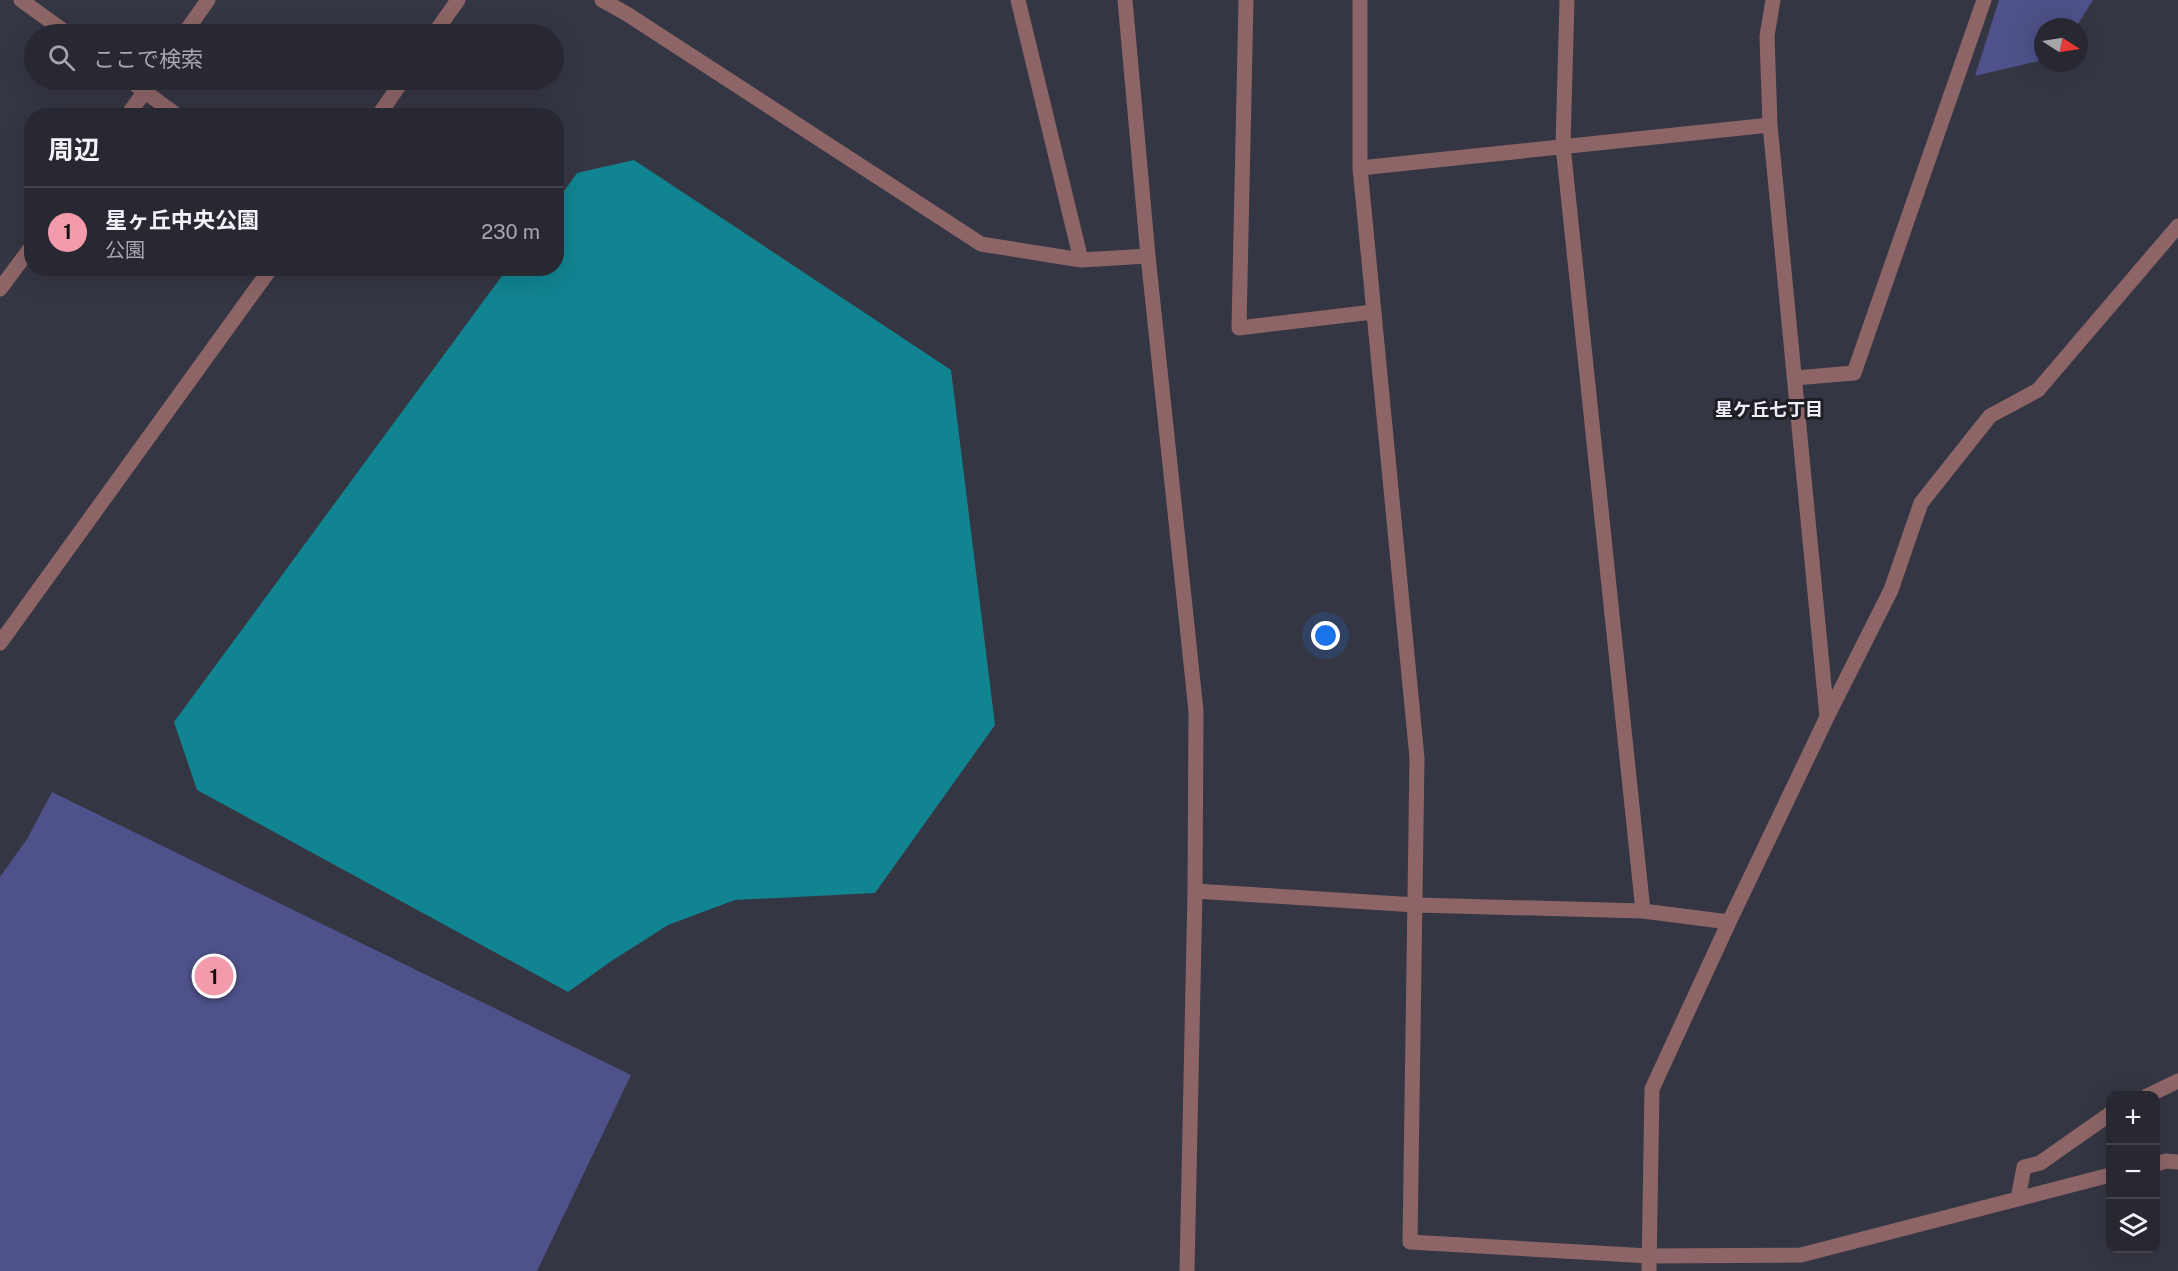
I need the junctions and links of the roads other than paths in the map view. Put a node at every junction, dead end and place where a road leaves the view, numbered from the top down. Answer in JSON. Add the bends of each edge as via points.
{"nodes":[{"id":1,"x":21,"y":0,"type":"edge"},
{"id":2,"x":208,"y":0,"type":"edge"},
{"id":3,"x":458,"y":0,"type":"edge"},
{"id":4,"x":602,"y":0,"type":"edge"},
{"id":5,"x":1018,"y":0,"type":"edge"},
{"id":6,"x":1125,"y":0,"type":"edge"},
{"id":7,"x":1246,"y":0,"type":"edge"},
{"id":8,"x":1360,"y":0,"type":"edge"},
{"id":9,"x":1567,"y":0,"type":"edge"},
{"id":10,"x":1773,"y":0,"type":"edge"},
{"id":11,"x":1984,"y":0,"type":"edge"},
{"id":12,"x":54,"y":24,"type":"edge"},
{"id":13,"x":191,"y":24,"type":"edge"},
{"id":14,"x":441,"y":24,"type":"edge"},
{"id":15,"x":145,"y":90,"type":"edge"},
{"id":16,"x":154,"y":90,"type":"edge"},
{"id":17,"x":396,"y":90,"type":"edge"},
{"id":18,"x":133,"y":108,"type":"edge"},
{"id":19,"x":171,"y":108,"type":"edge"},
{"id":20,"x":384,"y":108,"type":"edge"},
{"id":21,"x":1770,"y":125,"type":"junction"},
{"id":22,"x":1563,"y":146,"type":"junction"},
{"id":23,"x":1360,"y":168,"type":"junction"},
{"id":24,"x":2178,"y":226,"type":"edge"},
{"id":25,"x":1148,"y":256,"type":"junction"},
{"id":26,"x":24,"y":257,"type":"edge"},
{"id":27,"x":1081,"y":260,"type":"junction"},
{"id":28,"x":265,"y":276,"type":"edge"},
{"id":29,"x":0,"y":289,"type":"edge"},
{"id":30,"x":1373,"y":312,"type":"junction"},
{"id":31,"x":1795,"y":378,"type":"junction"},
{"id":32,"x":0,"y":643,"type":"edge"},
{"id":33,"x":1827,"y":717,"type":"junction"},
{"id":34,"x":1195,"y":891,"type":"junction"},
{"id":35,"x":1416,"y":905,"type":"junction"},
{"id":36,"x":1643,"y":911,"type":"junction"},
{"id":37,"x":1729,"y":922,"type":"junction"},
{"id":38,"x":2178,"y":1081,"type":"edge"},
{"id":39,"x":2156,"y":1091,"type":"edge"},
{"id":40,"x":2106,"y":1117,"type":"edge"},
{"id":41,"x":2178,"y":1162,"type":"edge"},
{"id":42,"x":2160,"y":1163,"type":"edge"},
{"id":43,"x":2106,"y":1176,"type":"edge"},
{"id":44,"x":2018,"y":1199,"type":"junction"},
{"id":45,"x":1649,"y":1263,"type":"edge"},
{"id":46,"x":1187,"y":1271,"type":"edge"}],
"edges":[{"from":1,"to":12,"type":"street"},
{"from":2,"to":13,"type":"street"},
{"from":3,"to":14,"type":"street"},
{"from":4,"to":27,"type":"street","via":[[981,244]]},
{"from":5,"to":27,"type":"street"},
{"from":6,"to":25,"type":"street"},
{"from":7,"to":30,"type":"street","via":[[1239,328]]},
{"from":8,"to":23,"type":"street"},
{"from":9,"to":22,"type":"street"},
{"from":10,"to":21,"type":"street","via":[[1767,36]]},
{"from":11,"to":31,"type":"street","via":[[1854,373]]},
{"from":15,"to":18,"type":"street"},
{"from":16,"to":19,"type":"street"},
{"from":17,"to":20,"type":"street"},
{"from":21,"to":22,"type":"street"},
{"from":21,"to":31,"type":"street"},
{"from":22,"to":23,"type":"street"},
{"from":22,"to":36,"type":"street"},
{"from":23,"to":30,"type":"street"},
{"from":24,"to":33,"type":"street","via":[[2038,390],[1990,416],[1921,502],[1892,590]]},
{"from":25,"to":27,"type":"street"},
{"from":25,"to":34,"type":"street","via":[[1196,711]]},
{"from":26,"to":29,"type":"street"},
{"from":28,"to":32,"type":"street"},
{"from":30,"to":35,"type":"street","via":[[1417,758]]},
{"from":31,"to":33,"type":"street"},
{"from":33,"to":37,"type":"street"},
{"from":34,"to":35,"type":"street"},
{"from":34,"to":46,"type":"street"},
{"from":35,"to":36,"type":"street"},
{"from":35,"to":45,"type":"street","via":[[1410,1242]]},
{"from":36,"to":37,"type":"street"},
{"from":37,"to":45,"type":"street","via":[[1652,1089]]},
{"from":38,"to":39,"type":"street"},
{"from":40,"to":44,"type":"street","via":[[2040,1163],[2024,1167]]},
{"from":41,"to":42,"type":"street"},
{"from":43,"to":44,"type":"street"},
{"from":44,"to":45,"type":"street","via":[[1801,1255]]}]}
